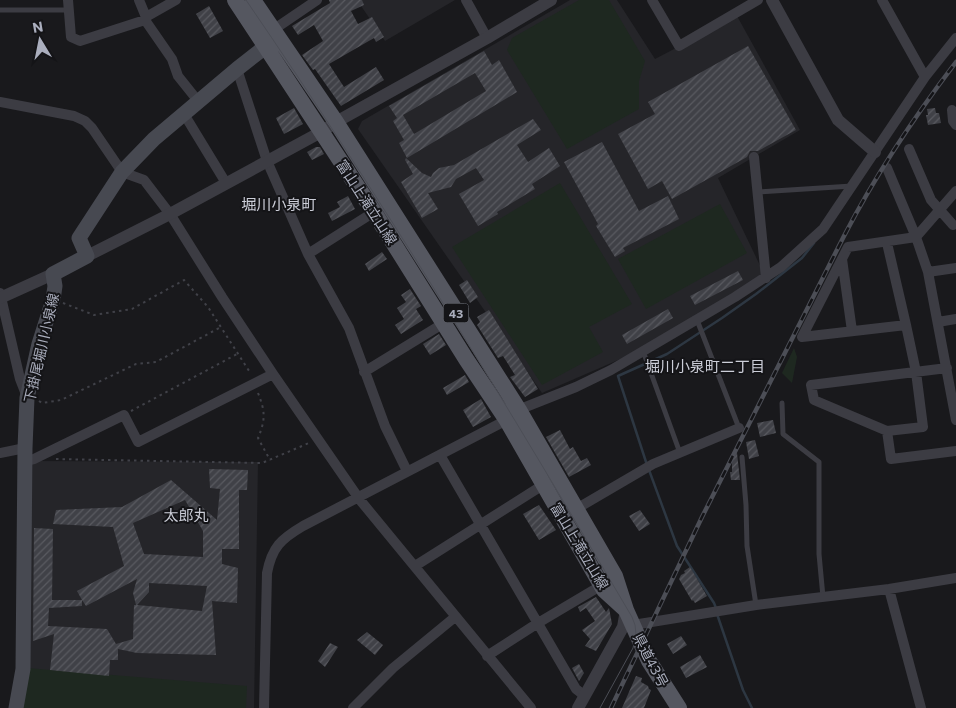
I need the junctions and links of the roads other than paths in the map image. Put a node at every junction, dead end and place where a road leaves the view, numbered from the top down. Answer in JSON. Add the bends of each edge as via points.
{"nodes":[{"id":1,"x":139,"y":0,"type":"edge"},
{"id":2,"x":176,"y":0,"type":"edge"},
{"id":3,"x":235,"y":0,"type":"edge"},
{"id":4,"x":253,"y":0,"type":"edge"},
{"id":5,"x":317,"y":0,"type":"edge"},
{"id":6,"x":466,"y":0,"type":"edge"},
{"id":7,"x":551,"y":0,"type":"edge"},
{"id":8,"x":652,"y":0,"type":"edge"},
{"id":9,"x":758,"y":0,"type":"edge"},
{"id":10,"x":772,"y":0,"type":"edge"},
{"id":11,"x":882,"y":0,"type":"edge"},
{"id":12,"x":68,"y":5,"type":"edge"},
{"id":13,"x":0,"y":10,"type":"edge"},
{"id":14,"x":146,"y":19,"type":"junction"},
{"id":15,"x":273,"y":30,"type":"junction"},
{"id":16,"x":488,"y":38,"type":"junction"},
{"id":17,"x":956,"y":38,"type":"edge"},
{"id":18,"x":264,"y":45,"type":"junction"},
{"id":19,"x":237,"y":69,"type":"junction"},
{"id":20,"x":925,"y":78,"type":"junction"},
{"id":21,"x":0,"y":102,"type":"edge"},
{"id":22,"x":198,"y":102,"type":"junction"},
{"id":23,"x":952,"y":110,"type":"dead end"},
{"id":24,"x":184,"y":114,"type":"junction"},
{"id":25,"x":336,"y":122,"type":"junction"},
{"id":26,"x":956,"y":125,"type":"edge"},
{"id":27,"x":321,"y":132,"type":"junction"},
{"id":28,"x":909,"y":149,"type":"dead end"},
{"id":29,"x":877,"y":154,"type":"junction"},
{"id":30,"x":754,"y":157,"type":"dead end"},
{"id":31,"x":267,"y":161,"type":"junction"},
{"id":32,"x":887,"y":168,"type":"dead end"},
{"id":33,"x":122,"y":172,"type":"junction"},
{"id":34,"x":226,"y":184,"type":"junction"},
{"id":35,"x":852,"y":186,"type":"junction"},
{"id":36,"x":956,"y":191,"type":"edge"},
{"id":37,"x":757,"y":192,"type":"junction"},
{"id":38,"x":939,"y":209,"type":"junction"},
{"id":39,"x":374,"y":212,"type":"junction"},
{"id":40,"x":170,"y":214,"type":"junction"},
{"id":41,"x":953,"y":225,"type":"dead end"},
{"id":42,"x":916,"y":237,"type":"junction"},
{"id":43,"x":887,"y":243,"type":"junction"},
{"id":44,"x":308,"y":254,"type":"junction"},
{"id":45,"x":87,"y":256,"type":"junction"},
{"id":46,"x":842,"y":260,"type":"junction"},
{"id":47,"x":956,"y":268,"type":"edge"},
{"id":48,"x":928,"y":272,"type":"junction"},
{"id":49,"x":53,"y":274,"type":"junction"},
{"id":50,"x":766,"y":278,"type":"junction"},
{"id":51,"x":0,"y":296,"type":"edge"},
{"id":52,"x":956,"y":319,"type":"edge"},
{"id":53,"x":696,"y":320,"type":"junction"},
{"id":54,"x":938,"y":322,"type":"junction"},
{"id":55,"x":444,"y":323,"type":"junction"},
{"id":56,"x":906,"y":325,"type":"junction"},
{"id":57,"x":852,"y":331,"type":"junction"},
{"id":58,"x":643,"y":352,"type":"junction"},
{"id":59,"x":947,"y":368,"type":"junction"},
{"id":60,"x":364,"y":372,"type":"junction"},
{"id":61,"x":916,"y":372,"type":"junction"},
{"id":62,"x":273,"y":374,"type":"junction"},
{"id":63,"x":27,"y":398,"type":"junction"},
{"id":64,"x":782,"y":403,"type":"dead end"},
{"id":65,"x":512,"y":414,"type":"junction"},
{"id":66,"x":956,"y":420,"type":"edge"},
{"id":67,"x":739,"y":428,"type":"joint"},
{"id":68,"x":887,"y":431,"type":"junction"},
{"id":69,"x":956,"y":451,"type":"edge"},
{"id":70,"x":680,"y":452,"type":"junction"},
{"id":71,"x":0,"y":453,"type":"edge"},
{"id":72,"x":25,"y":455,"type":"junction"},
{"id":73,"x":440,"y":455,"type":"junction"},
{"id":74,"x":742,"y":457,"type":"dead end"},
{"id":75,"x":407,"y":471,"type":"junction"},
{"id":76,"x":543,"y":485,"type":"junction"},
{"id":77,"x":358,"y":497,"type":"junction"},
{"id":78,"x":576,"y":509,"type":"junction"},
{"id":79,"x":481,"y":524,"type":"junction"},
{"id":80,"x":415,"y":566,"type":"junction"},
{"id":81,"x":956,"y":578,"type":"edge"},
{"id":82,"x":602,"y":585,"type":"junction"},
{"id":83,"x":889,"y":589,"type":"junction"},
{"id":84,"x":823,"y":597,"type":"junction"},
{"id":85,"x":756,"y":605,"type":"junction"},
{"id":86,"x":626,"y":610,"type":"junction"},
{"id":87,"x":455,"y":617,"type":"junction"},
{"id":88,"x":538,"y":623,"type":"junction"},
{"id":89,"x":633,"y":625,"type":"junction"},
{"id":90,"x":487,"y":656,"type":"junction"},
{"id":91,"x":586,"y":696,"type":"junction"},
{"id":92,"x":16,"y":708,"type":"edge"},
{"id":93,"x":264,"y":708,"type":"edge"},
{"id":94,"x":353,"y":708,"type":"edge"},
{"id":95,"x":531,"y":708,"type":"edge"},
{"id":96,"x":578,"y":708,"type":"edge"},
{"id":97,"x":678,"y":708,"type":"edge"},
{"id":98,"x":921,"y":708,"type":"edge"}],
"edges":[{"from":1,"to":14,"type":"street"},
{"from":2,"to":14,"type":"street"},
{"from":3,"to":18,"type":"main road","name":"富山上滝立山線","number":"43"},
{"from":4,"to":15,"type":"main road","name":"富山上滝立山線","number":"43"},
{"from":5,"to":15,"type":"street"},
{"from":6,"to":16,"type":"street"},
{"from":7,"to":16,"type":"street"},
{"from":8,"to":9,"type":"street","via":[[679,46]]},
{"from":10,"to":29,"type":"street","via":[[838,120]]},
{"from":11,"to":20,"type":"street"},
{"from":12,"to":13,"type":"lane"},
{"from":12,"to":14,"type":"street","via":[[71,37],[80,41]]},
{"from":14,"to":22,"type":"street","via":[[172,59],[178,76]]},
{"from":15,"to":18,"type":"main road"},
{"from":15,"to":25,"type":"main road","name":"富山上滝立山線","number":"43"},
{"from":16,"to":25,"type":"street"},
{"from":17,"to":20,"type":"street"},
{"from":18,"to":19,"type":"main road"},
{"from":18,"to":27,"type":"main road","name":"富山上滝立山線","number":"43"},
{"from":19,"to":22,"type":"main road"},
{"from":19,"to":31,"type":"street"},
{"from":20,"to":29,"type":"street"},
{"from":21,"to":33,"type":"street","via":[[85,121]]},
{"from":22,"to":24,"type":"main road"},
{"from":23,"to":26,"type":"street"},
{"from":24,"to":33,"type":"main road"},
{"from":24,"to":34,"type":"street"},
{"from":25,"to":27,"type":"street"},
{"from":25,"to":65,"type":"main road","name":"富山上滝立山線","number":"43"},
{"from":27,"to":31,"type":"street"},
{"from":27,"to":39,"type":"main road","name":"富山上滝立山線","number":"43"},
{"from":28,"to":38,"type":"street","via":[[931,200]]},
{"from":29,"to":35,"type":"street"},
{"from":30,"to":37,"type":"street"},
{"from":31,"to":34,"type":"street"},
{"from":31,"to":44,"type":"street"},
{"from":32,"to":42,"type":"street"},
{"from":33,"to":40,"type":"street","via":[[144,180]]},
{"from":33,"to":45,"type":"main road","via":[[80,238]]},
{"from":34,"to":40,"type":"street"},
{"from":35,"to":37,"type":"lane"},
{"from":35,"to":50,"type":"street","via":[[823,229]]},
{"from":36,"to":38,"type":"street"},
{"from":37,"to":50,"type":"street"},
{"from":38,"to":41,"type":"street"},
{"from":38,"to":42,"type":"street"},
{"from":39,"to":44,"type":"street"},
{"from":39,"to":55,"type":"main road","name":"富山上滝立山線","number":"43"},
{"from":40,"to":45,"type":"street"},
{"from":40,"to":62,"type":"street"},
{"from":42,"to":43,"type":"street"},
{"from":42,"to":48,"type":"street"},
{"from":43,"to":46,"type":"street","via":[[848,247]]},
{"from":43,"to":56,"type":"street"},
{"from":44,"to":60,"type":"street","via":[[349,328]]},
{"from":45,"to":49,"type":"main road","name":"下掛尾堀川小泉線"},
{"from":46,"to":57,"type":"street"},
{"from":46,"to":57,"type":"street","via":[[802,337]]},
{"from":47,"to":48,"type":"street"},
{"from":48,"to":54,"type":"street"},
{"from":49,"to":51,"type":"street"},
{"from":49,"to":63,"type":"main road","name":"下掛尾堀川小泉線","via":[[53,300]]},
{"from":50,"to":53,"type":"street"},
{"from":51,"to":63,"type":"street"},
{"from":52,"to":54,"type":"street"},
{"from":53,"to":58,"type":"street"},
{"from":53,"to":67,"type":"lane"},
{"from":54,"to":59,"type":"street"},
{"from":55,"to":60,"type":"street"},
{"from":55,"to":65,"type":"main road","name":"富山上滝立山線","number":"43"},
{"from":56,"to":57,"type":"street"},
{"from":56,"to":61,"type":"street"},
{"from":58,"to":65,"type":"street","via":[[576,387]]},
{"from":58,"to":70,"type":"lane"},
{"from":59,"to":61,"type":"street"},
{"from":59,"to":66,"type":"street"},
{"from":60,"to":75,"type":"street"},
{"from":61,"to":68,"type":"street","via":[[923,427]]},
{"from":61,"to":68,"type":"street","via":[[811,385],[814,400]]},
{"from":62,"to":72,"type":"street","via":[[138,442],[124,414],[34,459]]},
{"from":62,"to":77,"type":"street"},
{"from":63,"to":72,"type":"main road","name":"下掛尾堀川小泉線"},
{"from":64,"to":84,"type":"lane","via":[[783,434],[819,462],[819,554]]},
{"from":65,"to":73,"type":"street"},
{"from":65,"to":76,"type":"main road","name":"富山上滝立山線","number":"43"},
{"from":65,"to":78,"type":"main road","name":"富山上滝立山線","number":"43"},
{"from":67,"to":70,"type":"street"},
{"from":68,"to":69,"type":"street","via":[[891,459]]},
{"from":70,"to":78,"type":"street"},
{"from":71,"to":72,"type":"street"},
{"from":72,"to":92,"type":"main road","name":"下掛尾堀川小泉線","via":[[23,669]]},
{"from":73,"to":75,"type":"street"},
{"from":73,"to":79,"type":"street"},
{"from":74,"to":85,"type":"lane","via":[[747,546]]},
{"from":75,"to":77,"type":"street"},
{"from":76,"to":79,"type":"street"},
{"from":76,"to":82,"type":"main road","name":"富山上滝立山線","number":"43"},
{"from":77,"to":80,"type":"street"},
{"from":77,"to":93,"type":"street","via":[[288,535],[277,544],[270,558]]},
{"from":78,"to":86,"type":"main road","name":"富山上滝立山線","number":"43","via":[[615,576]]},
{"from":79,"to":80,"type":"street"},
{"from":79,"to":88,"type":"street"},
{"from":80,"to":87,"type":"street"},
{"from":81,"to":83,"type":"street"},
{"from":82,"to":86,"type":"main road","name":"富山上滝立山線","number":"43"},
{"from":82,"to":88,"type":"street"},
{"from":83,"to":84,"type":"street"},
{"from":83,"to":98,"type":"street"},
{"from":84,"to":85,"type":"street"},
{"from":85,"to":89,"type":"street"},
{"from":86,"to":89,"type":"main road","name":"県道43号","number":"43"},
{"from":86,"to":91,"type":"street","via":[[623,627]]},
{"from":87,"to":90,"type":"street"},
{"from":87,"to":94,"type":"street","via":[[393,668]]},
{"from":88,"to":90,"type":"street"},
{"from":88,"to":91,"type":"street","via":[[576,689]]},
{"from":89,"to":97,"type":"main road","name":"県道43号","number":"43","via":[[649,661]]},
{"from":90,"to":95,"type":"street"},
{"from":91,"to":96,"type":"street"}]}
